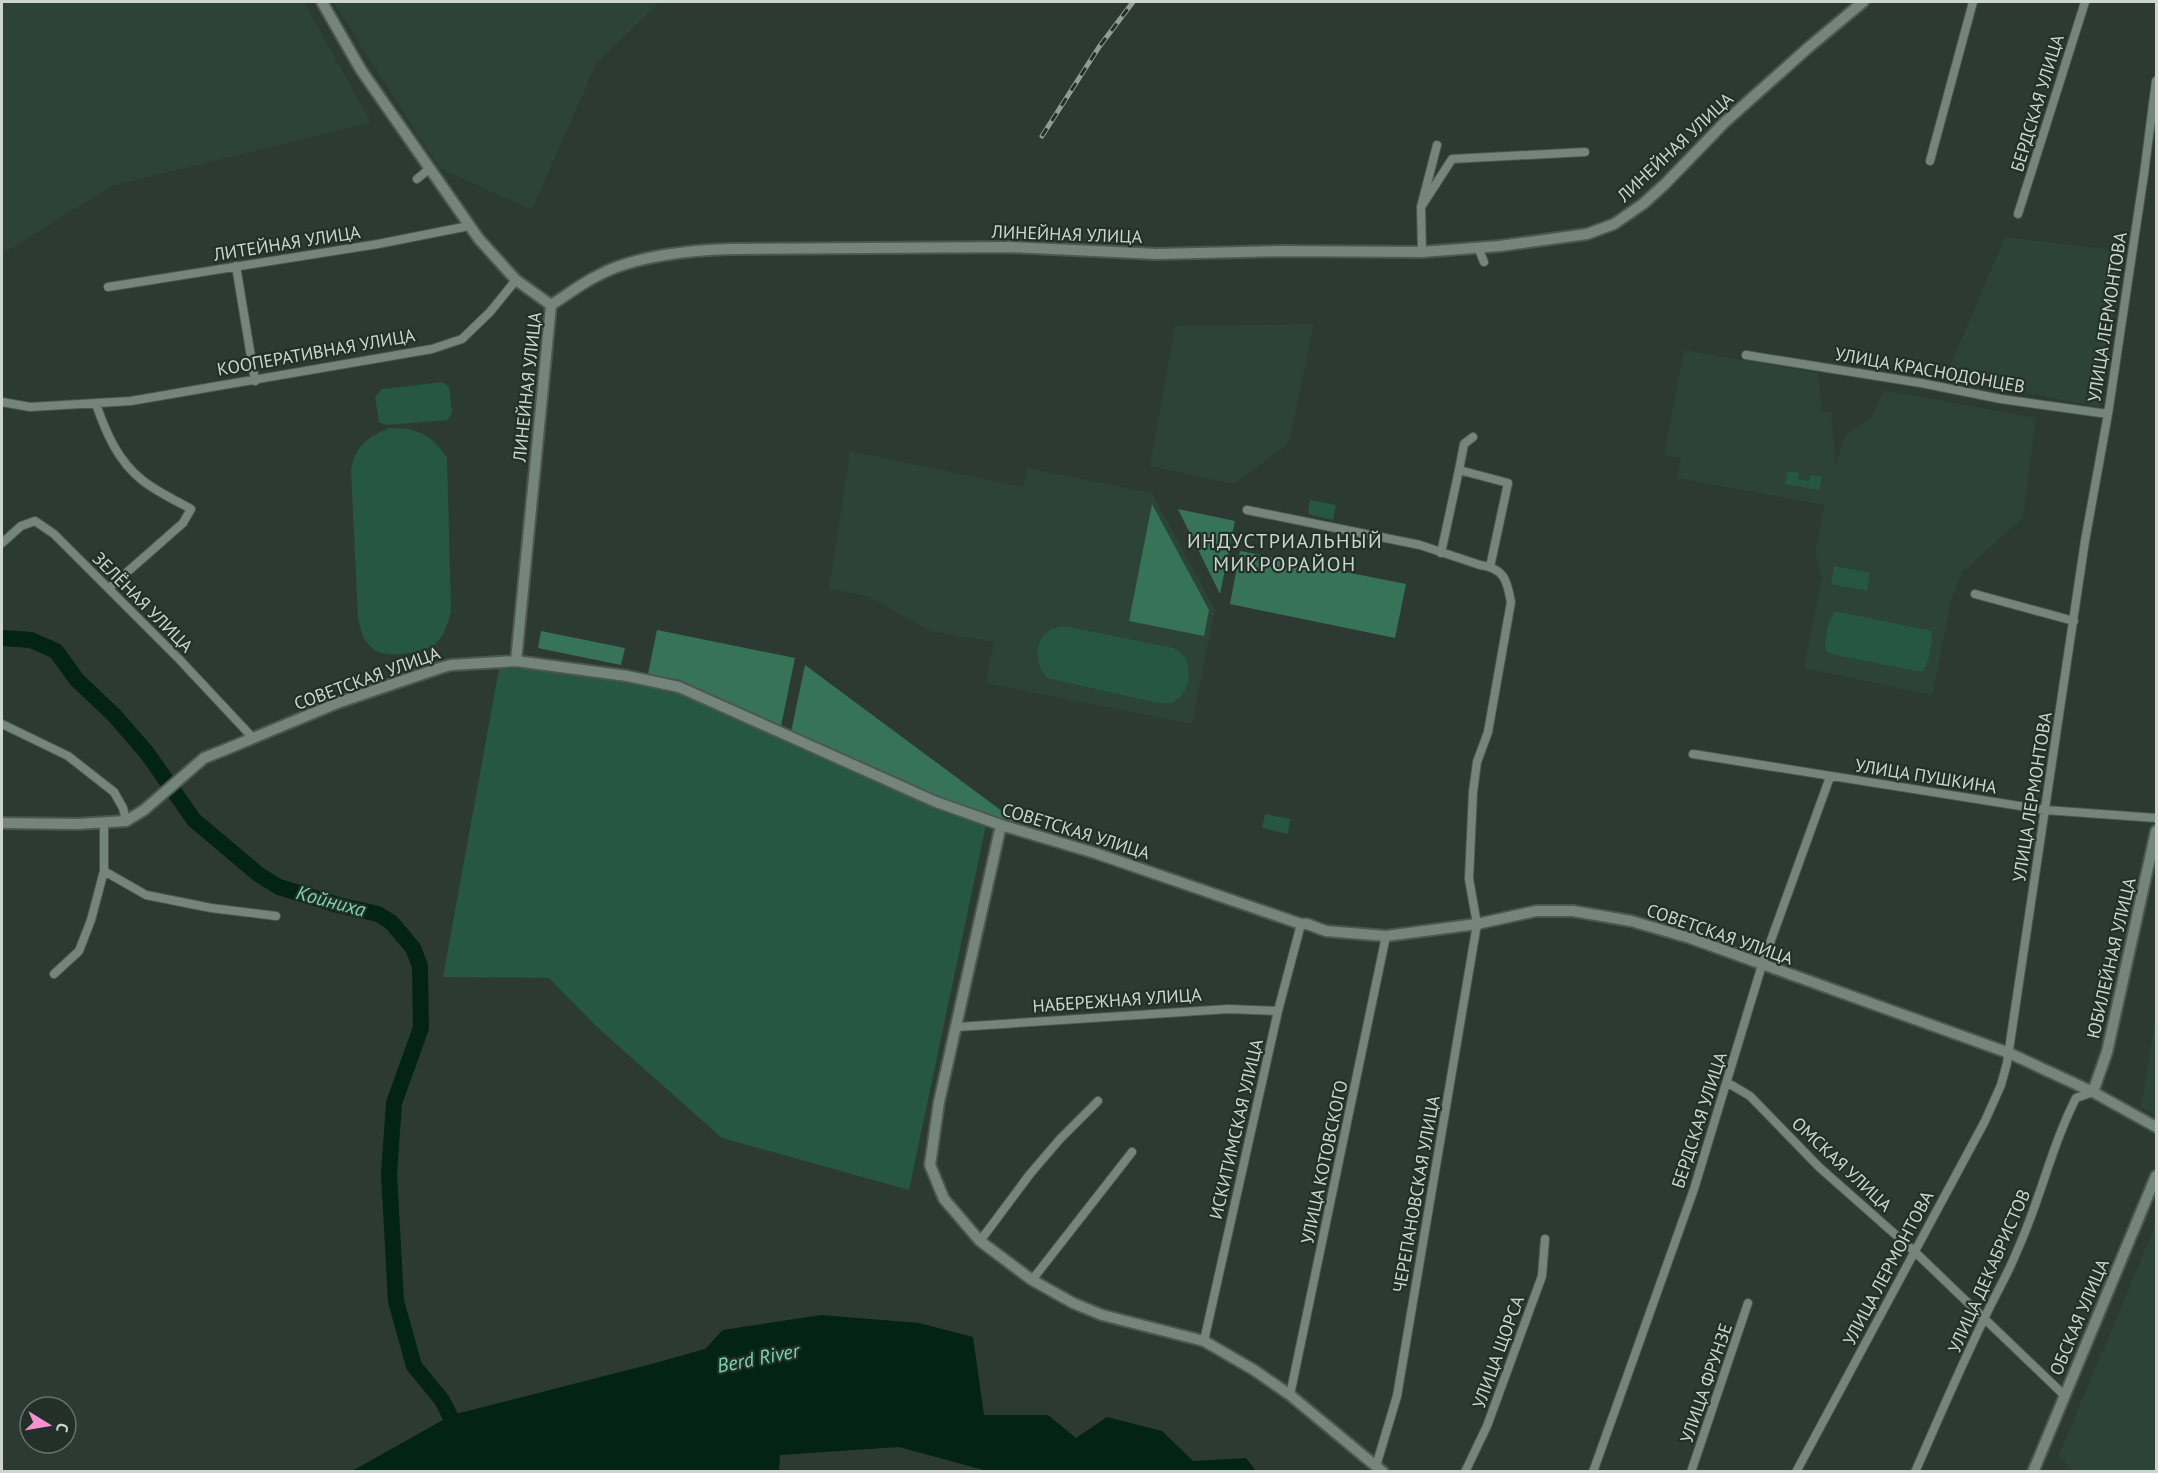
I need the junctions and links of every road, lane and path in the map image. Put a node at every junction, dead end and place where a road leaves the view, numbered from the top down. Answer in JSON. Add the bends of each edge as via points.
{"nodes":[{"id":1,"x":322,"y":2,"type":"edge"},
{"id":2,"x":1863,"y":2,"type":"edge"},
{"id":3,"x":1973,"y":2,"type":"edge"},
{"id":4,"x":2085,"y":2,"type":"edge"},
{"id":5,"x":2157,"y":81,"type":"edge"},
{"id":6,"x":1437,"y":145,"type":"dead end"},
{"id":7,"x":1586,"y":152,"type":"dead end"},
{"id":8,"x":1930,"y":161,"type":"dead end"},
{"id":9,"x":429,"y":170,"type":"junction"},
{"id":10,"x":417,"y":179,"type":"dead end"},
{"id":11,"x":1422,"y":207,"type":"junction"},
{"id":12,"x":2018,"y":214,"type":"dead end"},
{"id":13,"x":469,"y":226,"type":"junction"},
{"id":14,"x":1479,"y":247,"type":"junction"},
{"id":15,"x":1422,"y":252,"type":"junction"},
{"id":16,"x":1484,"y":262,"type":"dead end"},
{"id":17,"x":236,"y":266,"type":"junction"},
{"id":18,"x":516,"y":280,"type":"junction"},
{"id":19,"x":108,"y":288,"type":"dead end"},
{"id":20,"x":551,"y":305,"type":"junction"},
{"id":21,"x":1746,"y":355,"type":"dead end"},
{"id":22,"x":255,"y":381,"type":"junction"},
{"id":23,"x":2,"y":402,"type":"edge"},
{"id":24,"x":96,"y":404,"type":"junction"},
{"id":25,"x":2108,"y":414,"type":"junction"},
{"id":26,"x":1473,"y":437,"type":"dead end"},
{"id":27,"x":1459,"y":470,"type":"junction"},
{"id":28,"x":1247,"y":510,"type":"dead end"},
{"id":29,"x":2,"y":543,"type":"edge"},
{"id":30,"x":1441,"y":553,"type":"junction"},
{"id":31,"x":1490,"y":567,"type":"junction"},
{"id":32,"x":109,"y":588,"type":"junction"},
{"id":33,"x":1975,"y":594,"type":"dead end"},
{"id":34,"x":2074,"y":621,"type":"junction"},
{"id":35,"x":516,"y":661,"type":"junction"},
{"id":36,"x":2,"y":724,"type":"edge"},
{"id":37,"x":253,"y":738,"type":"junction"},
{"id":38,"x":1693,"y":754,"type":"dead end"},
{"id":39,"x":1830,"y":777,"type":"junction"},
{"id":40,"x":2044,"y":810,"type":"junction"},
{"id":41,"x":2157,"y":818,"type":"edge"},
{"id":42,"x":126,"y":821,"type":"junction"},
{"id":43,"x":2,"y":823,"type":"edge"},
{"id":44,"x":104,"y":823,"type":"junction"},
{"id":45,"x":1001,"y":825,"type":"junction"},
{"id":46,"x":2157,"y":831,"type":"edge"},
{"id":47,"x":104,"y":871,"type":"junction"},
{"id":48,"x":276,"y":916,"type":"dead end"},
{"id":49,"x":1301,"y":924,"type":"junction"},
{"id":50,"x":1476,"y":924,"type":"junction"},
{"id":51,"x":1386,"y":936,"type":"junction"},
{"id":52,"x":1762,"y":965,"type":"junction"},
{"id":53,"x":54,"y":974,"type":"dead end"},
{"id":54,"x":1278,"y":1011,"type":"junction"},
{"id":55,"x":957,"y":1027,"type":"junction"},
{"id":56,"x":2008,"y":1053,"type":"junction"},
{"id":57,"x":1728,"y":1083,"type":"junction"},
{"id":58,"x":2093,"y":1092,"type":"junction"},
{"id":59,"x":1098,"y":1101,"type":"dead end"},
{"id":60,"x":2157,"y":1127,"type":"edge"},
{"id":61,"x":1132,"y":1152,"type":"dead end"},
{"id":62,"x":2157,"y":1176,"type":"edge"},
{"id":63,"x":1545,"y":1239,"type":"dead end"},
{"id":64,"x":980,"y":1241,"type":"junction"},
{"id":65,"x":1914,"y":1251,"type":"junction"},
{"id":66,"x":1032,"y":1280,"type":"junction"},
{"id":67,"x":1748,"y":1303,"type":"dead end"},
{"id":68,"x":1984,"y":1318,"type":"junction"},
{"id":69,"x":1204,"y":1341,"type":"junction"},
{"id":70,"x":1290,"y":1395,"type":"junction"},
{"id":71,"x":2064,"y":1395,"type":"junction"},
{"id":72,"x":1380,"y":1469,"type":"edge"},
{"id":73,"x":1465,"y":1472,"type":"edge"},
{"id":74,"x":1593,"y":1472,"type":"edge"},
{"id":75,"x":1691,"y":1472,"type":"edge"},
{"id":76,"x":1796,"y":1472,"type":"edge"},
{"id":77,"x":1916,"y":1472,"type":"edge"},
{"id":78,"x":2033,"y":1472,"type":"edge"}],
"edges":[{"from":1,"to":9,"type":"main road","via":[[361,70]]},
{"from":2,"to":14,"type":"main road","name":"ЛИНЕЙНАЯ УЛИЦА","via":[[1725,122],[1643,204],[1620,220],[1602,230],[1568,238]]},
{"from":3,"to":8,"type":"street"},
{"from":4,"to":12,"type":"street","name":"БЕРДСКАЯ УЛИЦА"},
{"from":5,"to":25,"type":"street","name":"УЛИЦА ЛЕРМОНТОВА"},
{"from":6,"to":11,"type":"street"},
{"from":7,"to":11,"type":"street","via":[[1452,159]]},
{"from":9,"to":10,"type":"street"},
{"from":9,"to":13,"type":"main road"},
{"from":11,"to":15,"type":"street"},
{"from":13,"to":17,"type":"street","name":"ЛИТЕЙНАЯ УЛИЦА"},
{"from":13,"to":18,"type":"main road"},
{"from":14,"to":15,"type":"main road","name":"ЛИНЕЙНАЯ УЛИЦА"},
{"from":14,"to":16,"type":"street"},
{"from":15,"to":20,"type":"main road","name":"ЛИНЕЙНАЯ УЛИЦА","via":[[1157,254],[1010,247],[701,250],[630,263],[599,274]]},
{"from":17,"to":19,"type":"street","name":"ЛИТЕЙНАЯ УЛИЦА"},
{"from":17,"to":22,"type":"street"},
{"from":18,"to":20,"type":"main road"},
{"from":18,"to":22,"type":"street","name":"КООПЕРАТИВНАЯ УЛИЦА","via":[[462,339],[432,349]]},
{"from":20,"to":35,"type":"main road","name":"ЛИНЕЙНАЯ УЛИЦА"},
{"from":21,"to":25,"type":"street","name":"УЛИЦА КРАСНОДОНЦЕВ"},
{"from":22,"to":24,"type":"street","name":"КООПЕРАТИВНАЯ УЛИЦА"},
{"from":23,"to":24,"type":"street","name":"КООПЕРАТИВНАЯ УЛИЦА","via":[[30,407]]},
{"from":24,"to":32,"type":"street","via":[[118,455],[142,480],[191,509],[183,523]]},
{"from":25,"to":34,"type":"street","name":"УЛИЦА ЛЕРМОНТОВА"},
{"from":26,"to":27,"type":"street","via":[[1464,444]]},
{"from":27,"to":30,"type":"street"},
{"from":27,"to":31,"type":"street","via":[[1508,483]]},
{"from":28,"to":30,"type":"street","via":[[1420,545]]},
{"from":29,"to":32,"type":"street","name":"ЗЕЛЁНАЯ УЛИЦА","via":[[21,526],[35,521],[54,534]]},
{"from":30,"to":31,"type":"street"},
{"from":31,"to":50,"type":"street","name":"ЧЕРЕПАНОВСКАЯ УЛИЦА","via":[[1508,582],[1511,602],[1473,792],[1469,879]]},
{"from":32,"to":37,"type":"street","name":"ЗЕЛЁНАЯ УЛИЦА"},
{"from":33,"to":34,"type":"street"},
{"from":34,"to":40,"type":"street","name":"УЛИЦА ЛЕРМОНТОВА"},
{"from":35,"to":37,"type":"main road","name":"СОВЕТСКАЯ УЛИЦА","via":[[451,665],[340,702]]},
{"from":35,"to":45,"type":"main road","name":"СОВЕТСКАЯ УЛИЦА","via":[[627,675],[679,687],[936,802]]},
{"from":36,"to":42,"type":"street","via":[[68,756],[114,792]]},
{"from":37,"to":42,"type":"main road","name":"СОВЕТСКАЯ УЛИЦА","via":[[204,759]]},
{"from":38,"to":39,"type":"street","name":"УЛИЦА ПУШКИНА"},
{"from":39,"to":40,"type":"street","name":"УЛИЦА ПУШКИНА"},
{"from":39,"to":52,"type":"street","name":"БЕРДСКАЯ УЛИЦА"},
{"from":40,"to":41,"type":"street","name":"УЛИЦА ПУШКИНА"},
{"from":40,"to":56,"type":"street","name":"УЛИЦА ЛЕРМОНТОВА"},
{"from":42,"to":44,"type":"main road","name":"СОВЕТСКАЯ УЛИЦА"},
{"from":43,"to":44,"type":"main road","name":"СОВЕТСКАЯ УЛИЦА"},
{"from":44,"to":47,"type":"street"},
{"from":45,"to":49,"type":"main road","name":"СОВЕТСКАЯ УЛИЦА"},
{"from":45,"to":55,"type":"main road"},
{"from":46,"to":58,"type":"main road","name":"ЮБИЛЕЙНАЯ УЛИЦА","via":[[2107,1052]]},
{"from":47,"to":48,"type":"street","via":[[146,895]]},
{"from":47,"to":53,"type":"street","via":[[79,951]]},
{"from":49,"to":51,"type":"main road","name":"СОВЕТСКАЯ УЛИЦА","via":[[1335,932]]},
{"from":49,"to":54,"type":"street","name":"ИСКИТИМСКАЯ УЛИЦА"},
{"from":50,"to":51,"type":"main road","name":"СОВЕТСКАЯ УЛИЦА"},
{"from":50,"to":52,"type":"main road","name":"СОВЕТСКАЯ УЛИЦА","via":[[1536,911],[1573,911],[1631,921]]},
{"from":50,"to":72,"type":"street","name":"ЧЕРЕПАНОВСКАЯ УЛИЦА","via":[[1396,1396]]},
{"from":51,"to":70,"type":"street","name":"УЛИЦА КОТОВСКОГО"},
{"from":52,"to":56,"type":"main road","name":"СОВЕТСКАЯ УЛИЦА"},
{"from":52,"to":57,"type":"street","name":"БЕРДСКАЯ УЛИЦА"},
{"from":54,"to":55,"type":"street","name":"НАБЕРЕЖНАЯ УЛИЦА","via":[[1228,1009]]},
{"from":54,"to":69,"type":"street","name":"ИСКИТИМСКАЯ УЛИЦА"},
{"from":55,"to":64,"type":"main road","via":[[939,1102],[930,1165],[944,1199]]},
{"from":56,"to":58,"type":"main road","name":"СОВЕТСКАЯ УЛИЦА"},
{"from":56,"to":65,"type":"street","name":"УЛИЦА ЛЕРМОНТОВА","via":[[2001,1085],[1985,1121]]},
{"from":57,"to":65,"type":"street","name":"ОМСКАЯ УЛИЦА","via":[[1750,1096],[1819,1167]]},
{"from":57,"to":74,"type":"street","name":"БЕРДСКАЯ УЛИЦА"},
{"from":58,"to":60,"type":"main road","name":"СОВЕТСКАЯ УЛИЦА"},
{"from":58,"to":68,"type":"street","name":"УЛИЦА ДЕКАБРИСТОВ","via":[[2076,1098],[2067,1116],[2017,1252]]},
{"from":59,"to":64,"type":"street","via":[[1037,1165]]},
{"from":61,"to":66,"type":"street"},
{"from":62,"to":71,"type":"main road","name":"ОБСКАЯ УЛИЦА"},
{"from":63,"to":73,"type":"street","name":"УЛИЦА ЩОРСА","via":[[1542,1276],[1487,1426]]},
{"from":64,"to":66,"type":"main road"},
{"from":65,"to":68,"type":"street","name":"ОМСКАЯ УЛИЦА"},
{"from":65,"to":76,"type":"street","name":"УЛИЦА ЛЕРМОНТОВА"},
{"from":66,"to":69,"type":"main road","via":[[1102,1315]]},
{"from":67,"to":75,"type":"street","name":"УЛИЦА ФРУНЗЕ"},
{"from":68,"to":71,"type":"street","name":"ОМСКАЯ УЛИЦА"},
{"from":68,"to":77,"type":"street","name":"УЛИЦА ДЕКАБРИСТОВ"},
{"from":69,"to":70,"type":"main road"},
{"from":70,"to":72,"type":"main road"},
{"from":71,"to":78,"type":"main road","name":"ОБСКАЯ УЛИЦА"}]}
